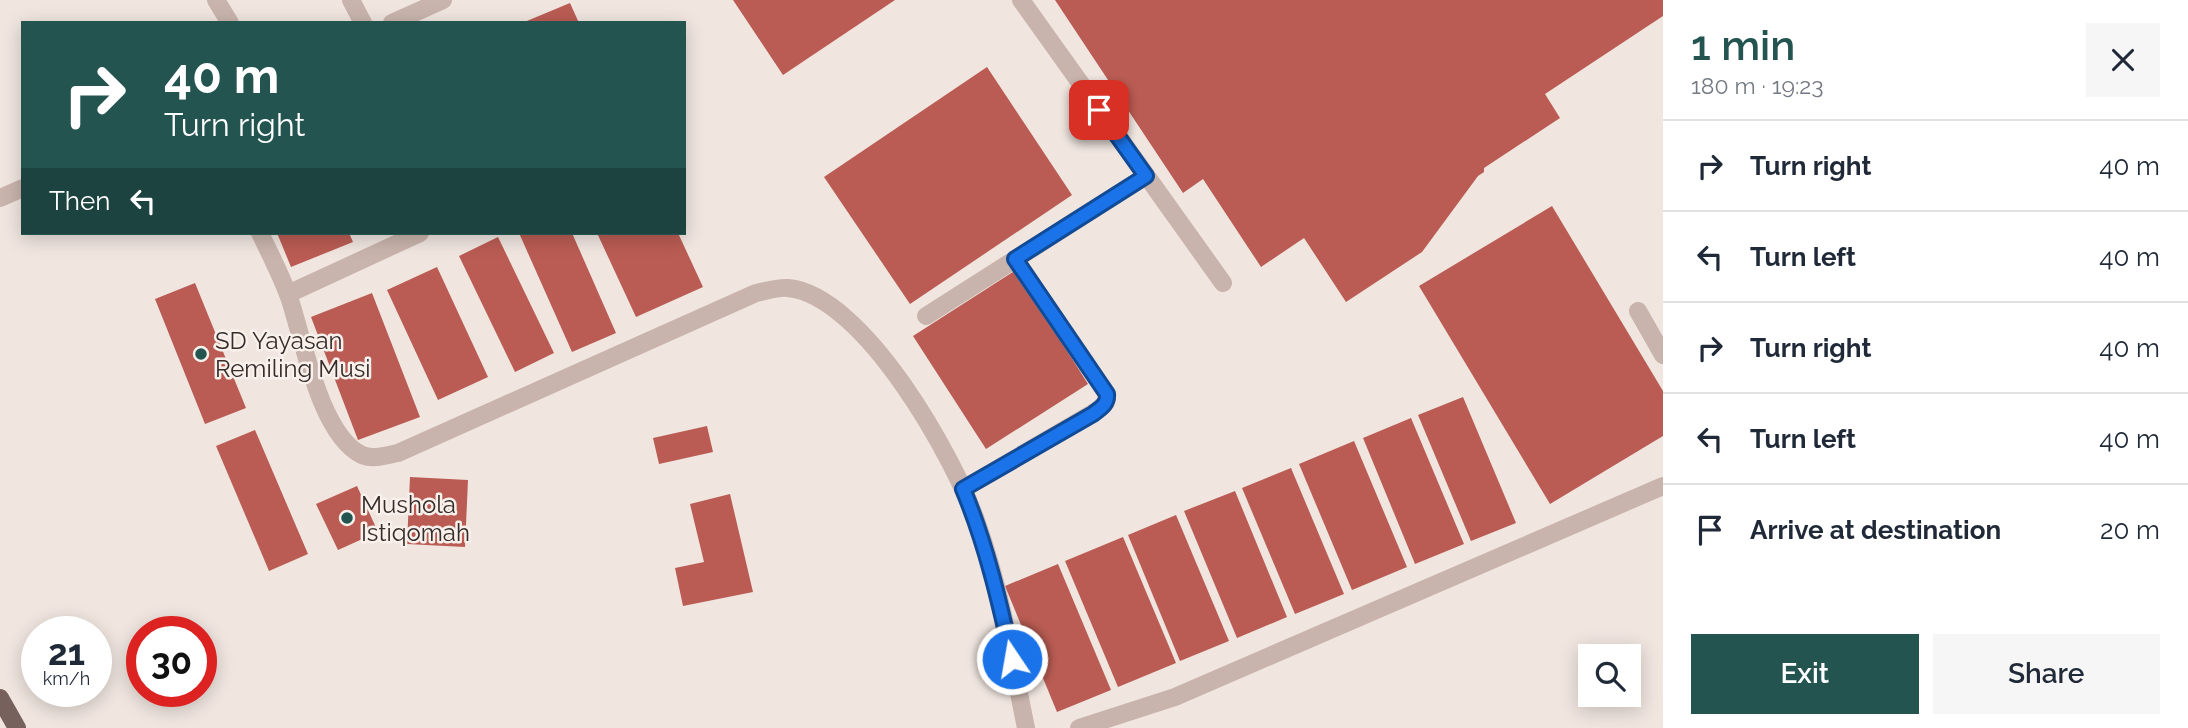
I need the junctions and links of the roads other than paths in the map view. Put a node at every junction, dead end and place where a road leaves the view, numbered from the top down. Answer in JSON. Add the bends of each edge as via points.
{"nodes":[{"id":1,"x":216,"y":0,"type":"edge"},
{"id":2,"x":351,"y":0,"type":"edge"},
{"id":3,"x":443,"y":0,"type":"edge"},
{"id":4,"x":1021,"y":0,"type":"edge"},
{"id":5,"x":229,"y":21,"type":"edge"},
{"id":6,"x":362,"y":21,"type":"edge"},
{"id":7,"x":396,"y":21,"type":"edge"},
{"id":8,"x":1146,"y":176,"type":"junction"},
{"id":9,"x":21,"y":189,"type":"edge"},
{"id":10,"x":0,"y":198,"type":"edge"},
{"id":11,"x":261,"y":235,"type":"edge"},
{"id":12,"x":416,"y":235,"type":"edge"},
{"id":13,"x":1015,"y":259,"type":"junction"},
{"id":14,"x":1223,"y":283,"type":"dead end"},
{"id":15,"x":288,"y":294,"type":"junction"},
{"id":16,"x":1637,"y":311,"type":"dead end"},
{"id":17,"x":926,"y":316,"type":"dead end"},
{"id":18,"x":1663,"y":355,"type":"edge"},
{"id":19,"x":1663,"y":486,"type":"edge"},
{"id":20,"x":963,"y":489,"type":"junction"},
{"id":21,"x":0,"y":698,"type":"edge"},
{"id":22,"x":17,"y":728,"type":"edge"},
{"id":23,"x":1026,"y":728,"type":"edge"},
{"id":24,"x":1079,"y":728,"type":"edge"}],
"edges":[{"from":1,"to":5,"type":"street"},
{"from":2,"to":6,"type":"street"},
{"from":3,"to":7,"type":"street"},
{"from":4,"to":8,"type":"street"},
{"from":8,"to":13,"type":"street"},
{"from":8,"to":14,"type":"street"},
{"from":9,"to":10,"type":"street"},
{"from":11,"to":15,"type":"street"},
{"from":12,"to":15,"type":"street"},
{"from":13,"to":17,"type":"street"},
{"from":13,"to":20,"type":"street","via":[[1107,400],[1093,414]]},
{"from":15,"to":20,"type":"street","via":[[321,404],[347,443],[370,457],[398,453],[756,293],[797,290],[835,308],[863,335],[910,396]]},
{"from":16,"to":18,"type":"street"},
{"from":19,"to":24,"type":"street","via":[[1175,697]]},
{"from":20,"to":23,"type":"street","via":[[997,589]]},
{"from":21,"to":22,"type":"main road"}]}
